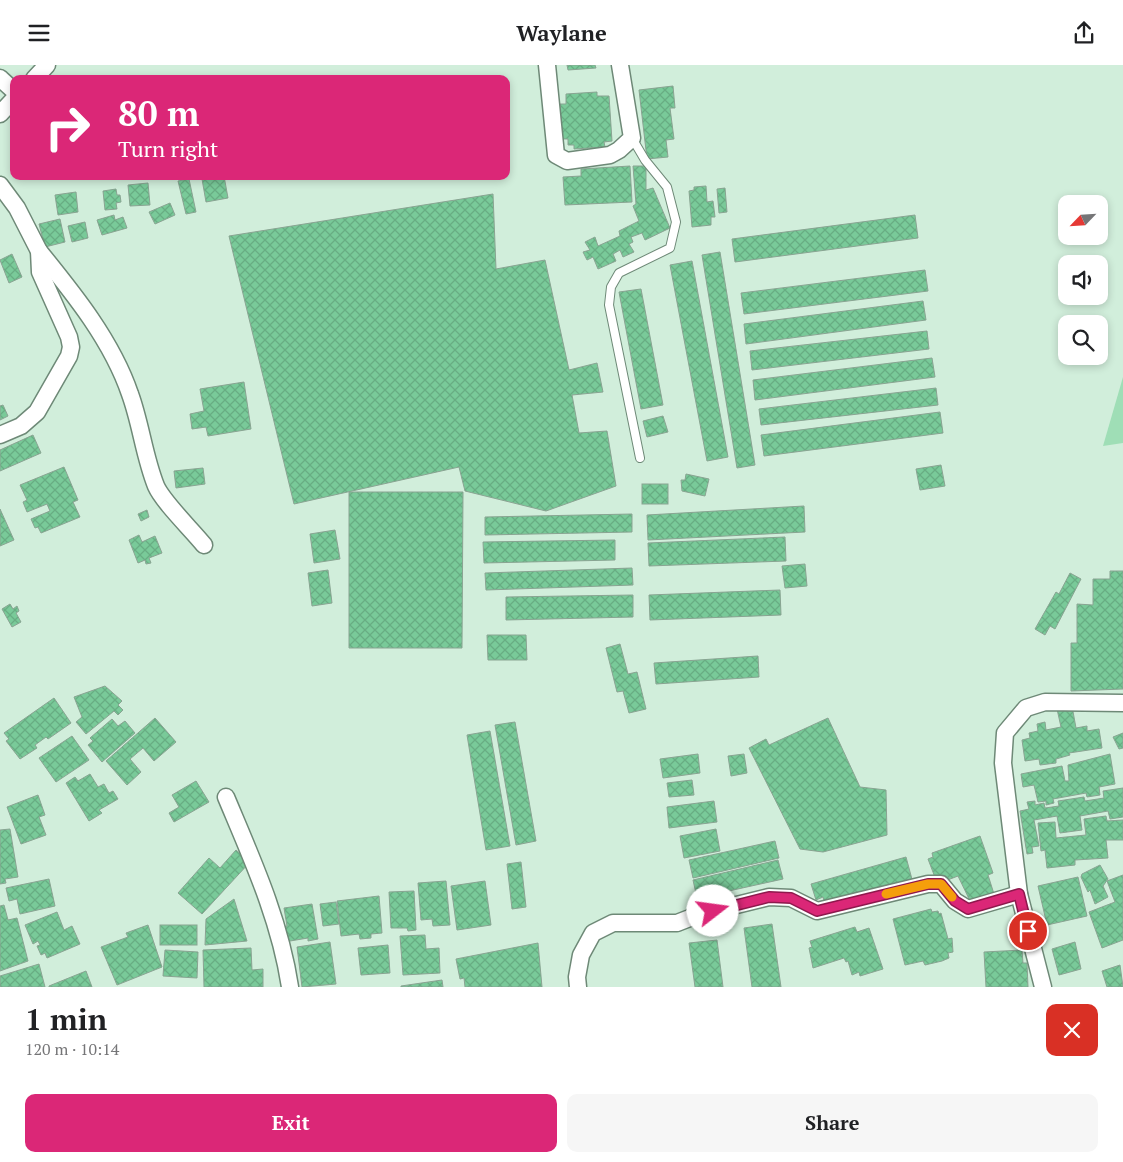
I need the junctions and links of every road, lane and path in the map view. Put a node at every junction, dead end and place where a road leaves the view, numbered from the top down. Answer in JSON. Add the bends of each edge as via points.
{"nodes":[{"id":1,"x":47,"y":65,"type":"edge"},
{"id":2,"x":548,"y":65,"type":"edge"},
{"id":3,"x":620,"y":65,"type":"edge"},
{"id":4,"x":38,"y":75,"type":"edge"},
{"id":5,"x":0,"y":78,"type":"edge"},
{"id":6,"x":10,"y":87,"type":"edge"},
{"id":7,"x":10,"y":103,"type":"edge"},
{"id":8,"x":0,"y":114,"type":"edge"},
{"id":9,"x":632,"y":138,"type":"junction"},
{"id":10,"x":0,"y":185,"type":"edge"},
{"id":11,"x":39,"y":251,"type":"junction"},
{"id":12,"x":0,"y":435,"type":"edge"},
{"id":13,"x":640,"y":458,"type":"dead end"},
{"id":14,"x":204,"y":545,"type":"dead end"},
{"id":15,"x":1123,"y":703,"type":"edge"},
{"id":16,"x":226,"y":797,"type":"dead end"},
{"id":17,"x":1019,"y":894,"type":"junction"},
{"id":18,"x":290,"y":987,"type":"edge"},
{"id":19,"x":578,"y":987,"type":"edge"},
{"id":20,"x":1043,"y":987,"type":"edge"}],
"edges":[{"from":1,"to":4,"type":"street"},
{"from":2,"to":9,"type":"street","via":[[556,155],[567,161],[610,155]]},
{"from":3,"to":9,"type":"street"},
{"from":5,"to":6,"type":"street"},
{"from":7,"to":8,"type":"street"},
{"from":9,"to":13,"type":"lane","via":[[667,187],[676,222],[670,248],[619,273],[611,287],[612,321]]},
{"from":10,"to":11,"type":"street"},
{"from":11,"to":12,"type":"street","via":[[40,272],[69,337],[69,357],[38,412]]},
{"from":11,"to":14,"type":"street","via":[[66,284],[110,351],[130,394],[157,488]]},
{"from":15,"to":17,"type":"street","via":[[1045,702],[1026,708],[1005,733],[1003,763]]},
{"from":16,"to":18,"type":"street","via":[[268,895]]},
{"from":17,"to":19,"type":"street","via":[[968,909],[955,901],[941,884],[928,884],[817,911],[791,898],[769,897],[677,923],[613,923],[593,933],[581,955]]},
{"from":17,"to":20,"type":"street"}]}
